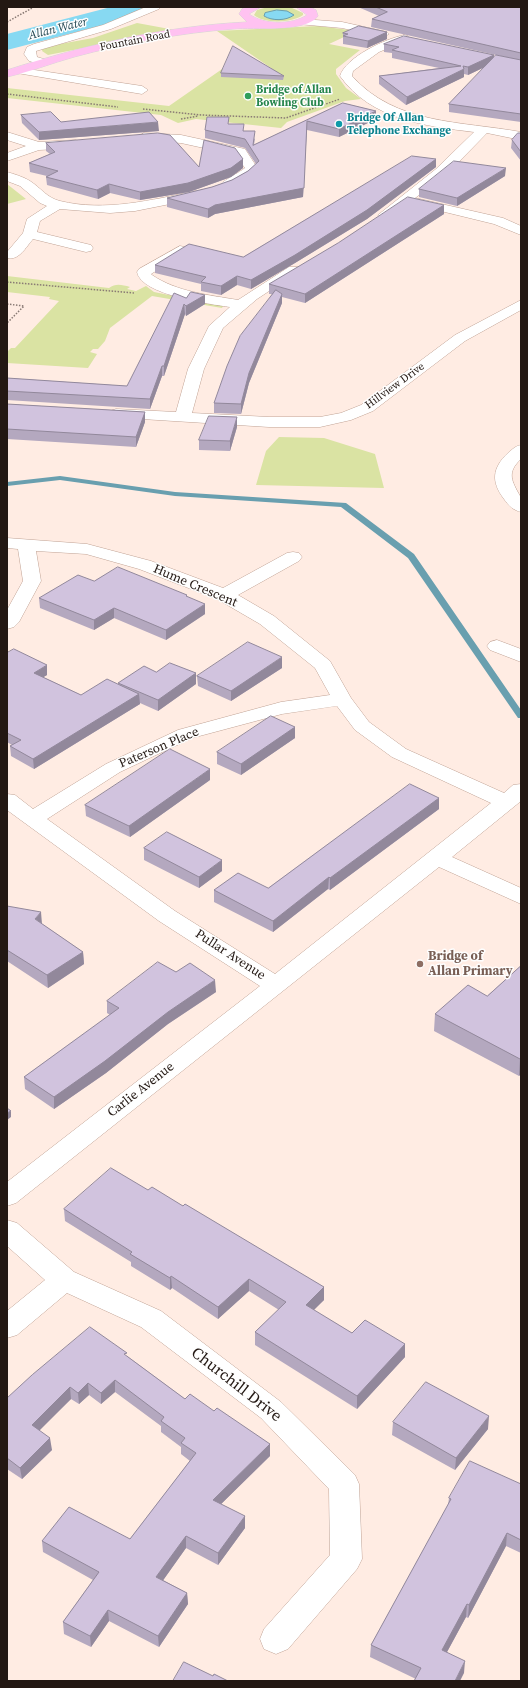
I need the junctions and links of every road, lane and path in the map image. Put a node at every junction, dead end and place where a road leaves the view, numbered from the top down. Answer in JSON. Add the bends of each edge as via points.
{"nodes":[{"id":1,"x":34,"y":7,"type":"edge"},
{"id":2,"x":155,"y":7,"type":"edge"},
{"id":3,"x":256,"y":7,"type":"edge"},
{"id":4,"x":301,"y":7,"type":"edge"},
{"id":5,"x":315,"y":12,"type":"junction"},
{"id":6,"x":244,"y":14,"type":"junction"},
{"id":7,"x":7,"y":22,"type":"edge"},
{"id":8,"x":302,"y":22,"type":"junction"},
{"id":9,"x":267,"y":24,"type":"junction"},
{"id":10,"x":342,"y":25,"type":"junction"},
{"id":11,"x":202,"y":29,"type":"junction"},
{"id":12,"x":43,"y":62,"type":"junction"},
{"id":13,"x":12,"y":72,"type":"edge"},
{"id":14,"x":142,"y":90,"type":"dead end"},
{"id":15,"x":360,"y":92,"type":"junction"},
{"id":16,"x":7,"y":94,"type":"edge"},
{"id":17,"x":122,"y":107,"type":"dead end"},
{"id":18,"x":138,"y":109,"type":"dead end"},
{"id":19,"x":484,"y":129,"type":"junction"},
{"id":20,"x":7,"y":136,"type":"edge"},
{"id":21,"x":521,"y":136,"type":"edge"},
{"id":22,"x":133,"y":138,"type":"edge"},
{"id":23,"x":89,"y":143,"type":"edge"},
{"id":24,"x":37,"y":146,"type":"junction"},
{"id":25,"x":7,"y":157,"type":"edge"},
{"id":26,"x":7,"y":176,"type":"edge"},
{"id":27,"x":405,"y":200,"type":"junction"},
{"id":28,"x":58,"y":204,"type":"junction"},
{"id":29,"x":375,"y":221,"type":"edge"},
{"id":30,"x":521,"y":231,"type":"edge"},
{"id":31,"x":30,"y":234,"type":"junction"},
{"id":32,"x":86,"y":248,"type":"dead end"},
{"id":33,"x":180,"y":250,"type":"edge"},
{"id":34,"x":12,"y":255,"type":"dead end"},
{"id":35,"x":305,"y":264,"type":"edge"},
{"id":36,"x":7,"y":282,"type":"edge"},
{"id":37,"x":164,"y":288,"type":"junction"},
{"id":38,"x":7,"y":304,"type":"edge"},
{"id":39,"x":521,"y":304,"type":"edge"},
{"id":40,"x":241,"y":306,"type":"junction"},
{"id":41,"x":7,"y":323,"type":"edge"},
{"id":42,"x":104,"y":413,"type":"edge"},
{"id":43,"x":182,"y":418,"type":"junction"},
{"id":44,"x":521,"y":450,"type":"edge"},
{"id":45,"x":521,"y":506,"type":"edge"},
{"id":46,"x":16,"y":544,"type":"edge"},
{"id":47,"x":293,"y":557,"type":"dead end"},
{"id":48,"x":224,"y":595,"type":"junction"},
{"id":49,"x":7,"y":623,"type":"edge"},
{"id":50,"x":497,"y":646,"type":"dead end"},
{"id":51,"x":521,"y":656,"type":"edge"},
{"id":52,"x":342,"y":699,"type":"junction"},
{"id":53,"x":513,"y":796,"type":"edge"},
{"id":54,"x":7,"y":800,"type":"edge"},
{"id":55,"x":34,"y":818,"type":"junction"},
{"id":56,"x":437,"y":858,"type":"junction"},
{"id":57,"x":521,"y":896,"type":"edge"},
{"id":58,"x":276,"y":984,"type":"junction"},
{"id":59,"x":7,"y":1196,"type":"edge"},
{"id":60,"x":7,"y":1230,"type":"edge"},
{"id":61,"x":64,"y":1280,"type":"junction"},
{"id":62,"x":7,"y":1327,"type":"edge"},
{"id":63,"x":276,"y":1639,"type":"dead end"}],
"edges":[{"from":1,"to":7,"type":"path"},
{"from":2,"to":12,"type":"street","via":[[107,27],[31,49],[33,59]]},
{"from":3,"to":6,"type":"main road"},
{"from":4,"to":5,"type":"main road"},
{"from":5,"to":8,"type":"main road"},
{"from":5,"to":10,"type":"street"},
{"from":6,"to":9,"type":"main road","via":[[250,20]]},
{"from":6,"to":11,"type":"main road"},
{"from":8,"to":9,"type":"main road"},
{"from":8,"to":10,"type":"street"},
{"from":9,"to":11,"type":"main road","name":"Fountain Road"},
{"from":10,"to":15,"type":"street","via":[[408,39],[375,50],[348,69],[346,76]]},
{"from":11,"to":12,"type":"main road","name":"Fountain Road","via":[[125,42]]},
{"from":12,"to":13,"type":"main road","name":"Fountain Road"},
{"from":13,"to":14,"type":"street"},
{"from":15,"to":18,"type":"path","via":[[286,118],[201,115]]},
{"from":15,"to":19,"type":"street","via":[[398,114],[426,122]]},
{"from":16,"to":17,"type":"path"},
{"from":19,"to":21,"type":"street"},
{"from":19,"to":27,"type":"street","via":[[441,172]]},
{"from":20,"to":24,"type":"street"},
{"from":22,"to":28,"type":"street","via":[[158,136],[200,142],[241,152],[252,169],[237,181],[192,196],[123,208],[82,208]]},
{"from":23,"to":24,"type":"street"},
{"from":24,"to":25,"type":"street"},
{"from":26,"to":28,"type":"street","via":[[25,183],[45,200]]},
{"from":27,"to":29,"type":"street"},
{"from":27,"to":30,"type":"street","via":[[498,221]]},
{"from":28,"to":31,"type":"street","via":[[34,219]]},
{"from":31,"to":32,"type":"street"},
{"from":31,"to":34,"type":"street"},
{"from":33,"to":37,"type":"street","via":[[144,272],[145,277],[151,282]]},
{"from":35,"to":40,"type":"street","via":[[252,296]]},
{"from":36,"to":37,"type":"path","via":[[130,294]]},
{"from":37,"to":40,"type":"street"},
{"from":38,"to":41,"type":"path","via":[[24,306]]},
{"from":39,"to":43,"type":"street","name":"Hillview Drive","via":[[460,338],[367,408],[345,417],[320,422]]},
{"from":40,"to":43,"type":"street","via":[[217,326],[196,369]]},
{"from":42,"to":43,"type":"street","name":"Hillview Drive"},
{"from":44,"to":45,"type":"street","via":[[505,467],[504,484],[511,497]]},
{"from":46,"to":48,"type":"street","name":"Hume Crescent","via":[[87,549],[145,565]]},
{"from":46,"to":49,"type":"street","via":[[32,581]]},
{"from":47,"to":48,"type":"street"},
{"from":48,"to":52,"type":"street","name":"Hume Crescent","via":[[267,620],[323,665]]},
{"from":50,"to":51,"type":"street"},
{"from":52,"to":53,"type":"street","name":"Hume Crescent","via":[[362,726],[399,753]]},
{"from":52,"to":55,"type":"street","name":"Paterson Place","via":[[281,708],[185,734],[113,768]]},
{"from":53,"to":56,"type":"street","name":"Pullar Avenue"},
{"from":54,"to":55,"type":"street","name":"Pullar Avenue"},
{"from":55,"to":58,"type":"street","name":"Pullar Avenue","via":[[167,916]]},
{"from":56,"to":57,"type":"street"},
{"from":56,"to":58,"type":"street","name":"Pullar Avenue"},
{"from":58,"to":59,"type":"street","name":"Carlie Avenue"},
{"from":60,"to":61,"type":"street","name":"Churchill Drive"},
{"from":61,"to":62,"type":"street"},
{"from":61,"to":63,"type":"street","name":"Churchill Drive","via":[[151,1319],[271,1410],[344,1484],[346,1558]]}]}
